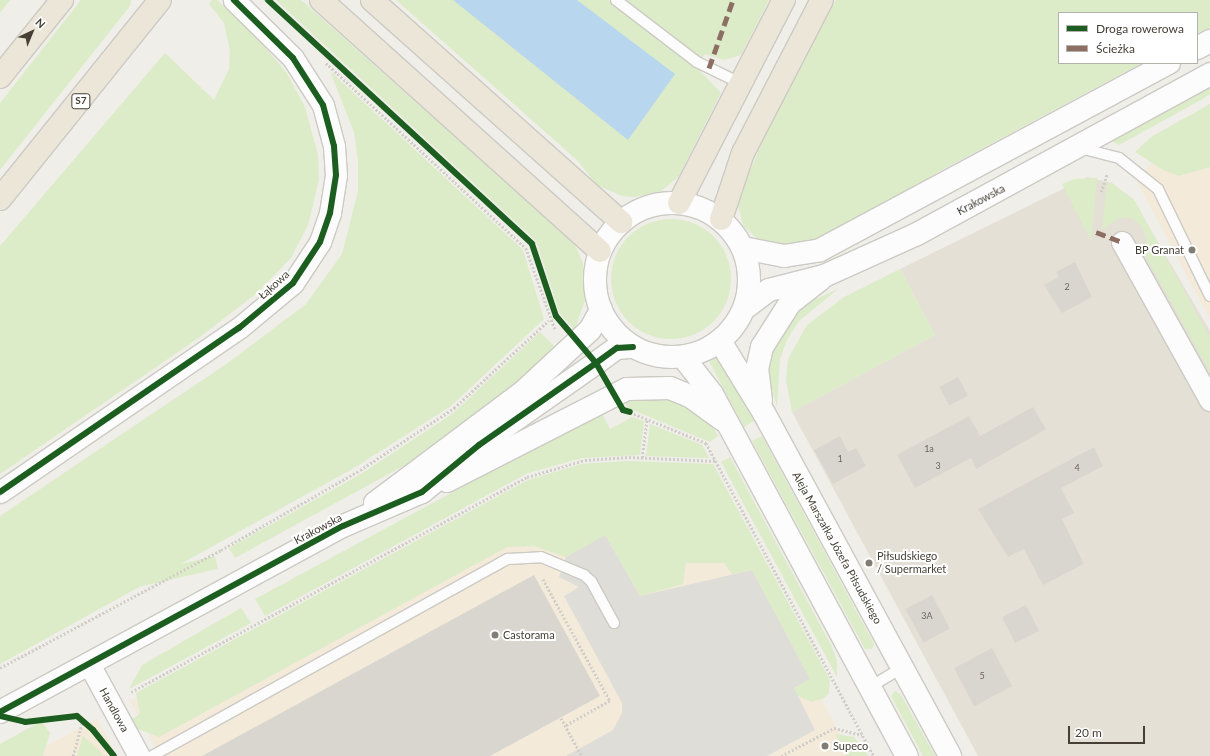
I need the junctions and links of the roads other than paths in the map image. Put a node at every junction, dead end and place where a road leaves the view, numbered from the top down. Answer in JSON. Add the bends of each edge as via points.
{"nodes":[{"id":1,"x":62,"y":0,"type":"edge"},
{"id":2,"x":160,"y":0,"type":"edge"},
{"id":3,"x":234,"y":0,"type":"edge"},
{"id":4,"x":321,"y":0,"type":"edge"},
{"id":5,"x":372,"y":0,"type":"edge"},
{"id":6,"x":616,"y":0,"type":"edge"},
{"id":7,"x":784,"y":0,"type":"edge"},
{"id":8,"x":822,"y":0,"type":"edge"},
{"id":9,"x":1210,"y":41,"type":"edge"},
{"id":10,"x":1198,"y":48,"type":"edge"},
{"id":11,"x":1198,"y":49,"type":"edge"},
{"id":12,"x":1210,"y":52,"type":"edge"},
{"id":13,"x":1167,"y":64,"type":"edge"},
{"id":14,"x":1210,"y":74,"type":"edge"},
{"id":15,"x":0,"y":77,"type":"edge"},
{"id":16,"x":740,"y":83,"type":"junction"},
{"id":17,"x":1078,"y":148,"type":"junction"},
{"id":18,"x":0,"y":199,"type":"edge"},
{"id":19,"x":679,"y":203,"type":"junction"},
{"id":20,"x":721,"y":219,"type":"junction"},
{"id":21,"x":621,"y":222,"type":"junction"},
{"id":22,"x":1122,"y":242,"type":"dead end"},
{"id":23,"x":743,"y":248,"type":"junction"},
{"id":24,"x":600,"y":251,"type":"junction"},
{"id":25,"x":824,"y":276,"type":"junction"},
{"id":26,"x":1210,"y":296,"type":"edge"},
{"id":27,"x":745,"y":308,"type":"junction"},
{"id":28,"x":601,"y":310,"type":"junction"},
{"id":29,"x":720,"y":341,"type":"junction"},
{"id":30,"x":633,"y":347,"type":"junction"},
{"id":31,"x":683,"y":357,"type":"junction"},
{"id":32,"x":1210,"y":400,"type":"edge"},
{"id":33,"x":764,"y":413,"type":"junction"},
{"id":34,"x":727,"y":423,"type":"junction"},
{"id":35,"x":0,"y":492,"type":"edge"},
{"id":36,"x":422,"y":492,"type":"junction"},
{"id":37,"x":343,"y":526,"type":"junction"},
{"id":38,"x":614,"y":623,"type":"dead end"},
{"id":39,"x":89,"y":664,"type":"junction"},
{"id":40,"x":902,"y":668,"type":"junction"},
{"id":41,"x":870,"y":687,"type":"junction"},
{"id":42,"x":0,"y":712,"type":"edge"},
{"id":43,"x":139,"y":756,"type":"edge"},
{"id":44,"x":152,"y":756,"type":"edge"},
{"id":45,"x":907,"y":756,"type":"edge"},
{"id":46,"x":950,"y":756,"type":"edge"}],
"edges":[{"from":1,"to":15,"type":"highway"},
{"from":2,"to":18,"type":"highway","number":"S7"},
{"from":3,"to":35,"type":"street","name":"Łąkowa","via":[[293,58],[323,105],[334,146],[336,174],[330,213],[320,242],[293,283],[239,328]]},
{"from":4,"to":24,"type":"highway"},
{"from":5,"to":21,"type":"highway"},
{"from":6,"to":16,"type":"lane","via":[[697,62]]},
{"from":7,"to":16,"type":"highway"},
{"from":8,"to":20,"type":"highway","via":[[743,153]]},
{"from":9,"to":10,"type":"street"},
{"from":11,"to":12,"type":"street"},
{"from":13,"to":23,"type":"street","via":[[820,250],[784,256]]},
{"from":14,"to":17,"type":"street","name":"Krakowska"},
{"from":16,"to":19,"type":"highway"},
{"from":17,"to":25,"type":"street","name":"Krakowska","via":[[917,234]]},
{"from":17,"to":26,"type":"lane","via":[[1119,158],[1158,189]]},
{"from":19,"to":20,"type":"street","via":[[708,211]]},
{"from":19,"to":21,"type":"street","via":[[658,204]]},
{"from":20,"to":23,"type":"street"},
{"from":21,"to":24,"type":"street"},
{"from":22,"to":32,"type":"street"},
{"from":23,"to":27,"type":"street","via":[[750,277]]},
{"from":24,"to":28,"type":"street","via":[[595,291]]},
{"from":25,"to":27,"type":"street","name":"Krakowska","via":[[769,290]]},
{"from":25,"to":33,"type":"street","via":[[790,303],[762,347],[757,388]]},
{"from":27,"to":29,"type":"street"},
{"from":28,"to":30,"type":"street","via":[[609,325]]},
{"from":28,"to":37,"type":"street","name":"Krakowska","via":[[590,330],[523,392]]},
{"from":29,"to":31,"type":"street"},
{"from":29,"to":33,"type":"street","name":"Aleja Marszałka Józefa Piłsudskiego"},
{"from":30,"to":31,"type":"street","via":[[666,358]]},
{"from":30,"to":36,"type":"street","name":"Krakowska","via":[[617,348],[479,445]]},
{"from":31,"to":34,"type":"street","via":[[700,374]]},
{"from":33,"to":40,"type":"street","name":"Aleja Marszałka Józefa Piłsudskiego"},
{"from":34,"to":36,"type":"street","via":[[690,396],[670,388],[649,386],[614,393],[492,461]]},
{"from":34,"to":41,"type":"street"},
{"from":36,"to":37,"type":"street","name":"Krakowska"},
{"from":37,"to":39,"type":"street","name":"Krakowska"},
{"from":38,"to":44,"type":"lane","via":[[588,578],[553,561],[531,555],[508,559]]},
{"from":39,"to":42,"type":"street","name":"Krakowska"},
{"from":39,"to":43,"type":"street","name":"Handlowa"},
{"from":40,"to":41,"type":"lane"},
{"from":40,"to":46,"type":"street","name":"Aleja Marszałka Józefa Piłsudskiego"},
{"from":41,"to":45,"type":"street"}]}
